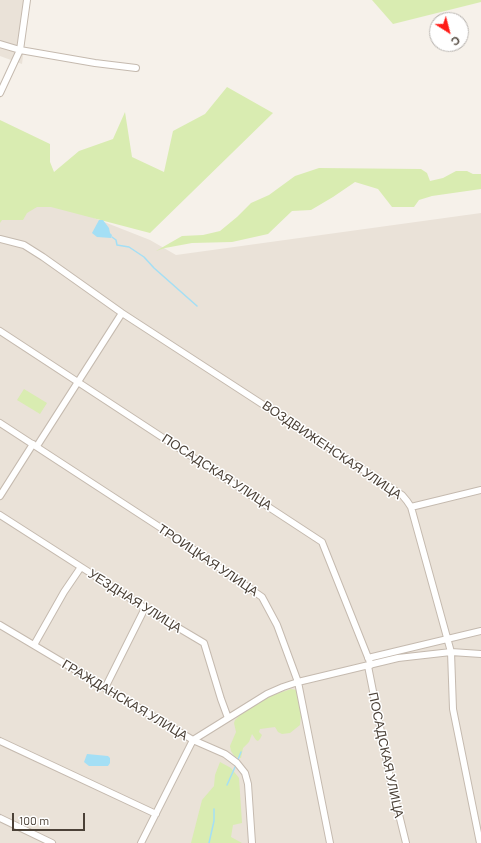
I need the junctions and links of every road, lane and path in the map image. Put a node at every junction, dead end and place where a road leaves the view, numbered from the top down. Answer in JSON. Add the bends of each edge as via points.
{"nodes":[{"id":1,"x":27,"y":0,"type":"edge"},
{"id":2,"x":0,"y":44,"type":"edge"},
{"id":3,"x":20,"y":50,"type":"junction"},
{"id":4,"x":136,"y":68,"type":"dead end"},
{"id":5,"x":0,"y":93,"type":"edge"},
{"id":6,"x":0,"y":238,"type":"edge"},
{"id":7,"x":122,"y":313,"type":"junction"},
{"id":8,"x":0,"y":332,"type":"edge"},
{"id":9,"x":79,"y":382,"type":"junction"},
{"id":10,"x":0,"y":422,"type":"edge"},
{"id":11,"x":35,"y":446,"type":"junction"},
{"id":12,"x":481,"y":490,"type":"edge"},
{"id":13,"x":0,"y":496,"type":"edge"},
{"id":14,"x":411,"y":507,"type":"junction"},
{"id":15,"x":0,"y":515,"type":"edge"},
{"id":16,"x":81,"y":567,"type":"junction"},
{"id":17,"x":145,"y":608,"type":"junction"},
{"id":18,"x":0,"y":625,"type":"edge"},
{"id":19,"x":481,"y":631,"type":"edge"},
{"id":20,"x":447,"y":638,"type":"junction"},
{"id":21,"x":34,"y":645,"type":"junction"},
{"id":22,"x":451,"y":652,"type":"junction"},
{"id":23,"x":481,"y":654,"type":"edge"},
{"id":24,"x":368,"y":658,"type":"junction"},
{"id":25,"x":369,"y":665,"type":"junction"},
{"id":26,"x":298,"y":682,"type":"junction"},
{"id":27,"x":105,"y":688,"type":"junction"},
{"id":28,"x":228,"y":718,"type":"junction"},
{"id":29,"x":193,"y":740,"type":"junction"},
{"id":30,"x":0,"y":741,"type":"edge"},
{"id":31,"x":156,"y":814,"type":"junction"},
{"id":32,"x":0,"y":818,"type":"edge"},
{"id":33,"x":52,"y":843,"type":"edge"},
{"id":34,"x":141,"y":843,"type":"edge"},
{"id":35,"x":252,"y":843,"type":"edge"},
{"id":36,"x":330,"y":843,"type":"edge"},
{"id":37,"x":406,"y":843,"type":"edge"},
{"id":38,"x":480,"y":843,"type":"edge"}],
"edges":[{"from":1,"to":3,"type":"street"},
{"from":2,"to":3,"type":"street"},
{"from":3,"to":4,"type":"street"},
{"from":3,"to":5,"type":"street"},
{"from":6,"to":7,"type":"street","name":"ВОЗДВИЖЕНСКАЯ УЛИЦА","via":[[24,245]]},
{"from":7,"to":9,"type":"street"},
{"from":7,"to":14,"type":"street","name":"ВОЗДВИЖЕНСКАЯ УЛИЦА","via":[[402,495]]},
{"from":8,"to":9,"type":"street","name":"ПОСАДСКАЯ УЛИЦА"},
{"from":9,"to":11,"type":"street"},
{"from":9,"to":24,"type":"street","name":"ПОСАДСКАЯ УЛИЦА","via":[[322,542]]},
{"from":10,"to":11,"type":"street","name":"ТРОИЦКАЯ УЛИЦА"},
{"from":11,"to":13,"type":"street"},
{"from":11,"to":26,"type":"street","name":"ТРОИЦКАЯ УЛИЦА","via":[[262,597],[277,625]]},
{"from":12,"to":14,"type":"street"},
{"from":14,"to":20,"type":"street","name":"ВОЗДВИЖЕНСКАЯ УЛИЦА"},
{"from":15,"to":16,"type":"street","name":"УЕЗДНАЯ УЛИЦА"},
{"from":16,"to":17,"type":"street","name":"УЕЗДНАЯ УЛИЦА"},
{"from":16,"to":21,"type":"street"},
{"from":17,"to":27,"type":"street"},
{"from":17,"to":28,"type":"street","name":"УЕЗДНАЯ УЛИЦА","via":[[204,643]]},
{"from":18,"to":21,"type":"street","name":"ГРАЖДАНСКАЯ УЛИЦА"},
{"from":19,"to":20,"type":"street"},
{"from":20,"to":22,"type":"street","name":"ВОЗДВИЖЕНСКАЯ УЛИЦА"},
{"from":20,"to":24,"type":"street"},
{"from":21,"to":27,"type":"street","name":"ГРАЖДАНСКАЯ УЛИЦА"},
{"from":22,"to":23,"type":"street","name":"ГРАЖДАНСКАЯ УЛИЦА"},
{"from":22,"to":25,"type":"street","name":"ГРАЖДАНСКАЯ УЛИЦА","via":[[398,658]]},
{"from":22,"to":38,"type":"street","name":"ВОЗДВИЖЕНСКАЯ УЛИЦА","via":[[453,709]]},
{"from":24,"to":25,"type":"street","name":"ПОСАДСКАЯ УЛИЦА"},
{"from":25,"to":26,"type":"street","name":"ГРАЖДАНСКАЯ УЛИЦА"},
{"from":25,"to":37,"type":"street","name":"ПОСАДСКАЯ УЛИЦА","via":[[391,782]]},
{"from":26,"to":28,"type":"street","name":"ГРАЖДАНСКАЯ УЛИЦА","via":[[268,694]]},
{"from":26,"to":36,"type":"street","name":"ТРОИЦКАЯ УЛИЦА"},
{"from":27,"to":29,"type":"street","name":"ГРАЖДАНСКАЯ УЛИЦА"},
{"from":28,"to":29,"type":"street","name":"ГРАЖДАНСКАЯ УЛИЦА"},
{"from":29,"to":31,"type":"street"},
{"from":29,"to":35,"type":"street","via":[[225,754],[237,763],[245,774]]},
{"from":30,"to":31,"type":"street"},
{"from":31,"to":34,"type":"street"},
{"from":32,"to":33,"type":"street"}]}
